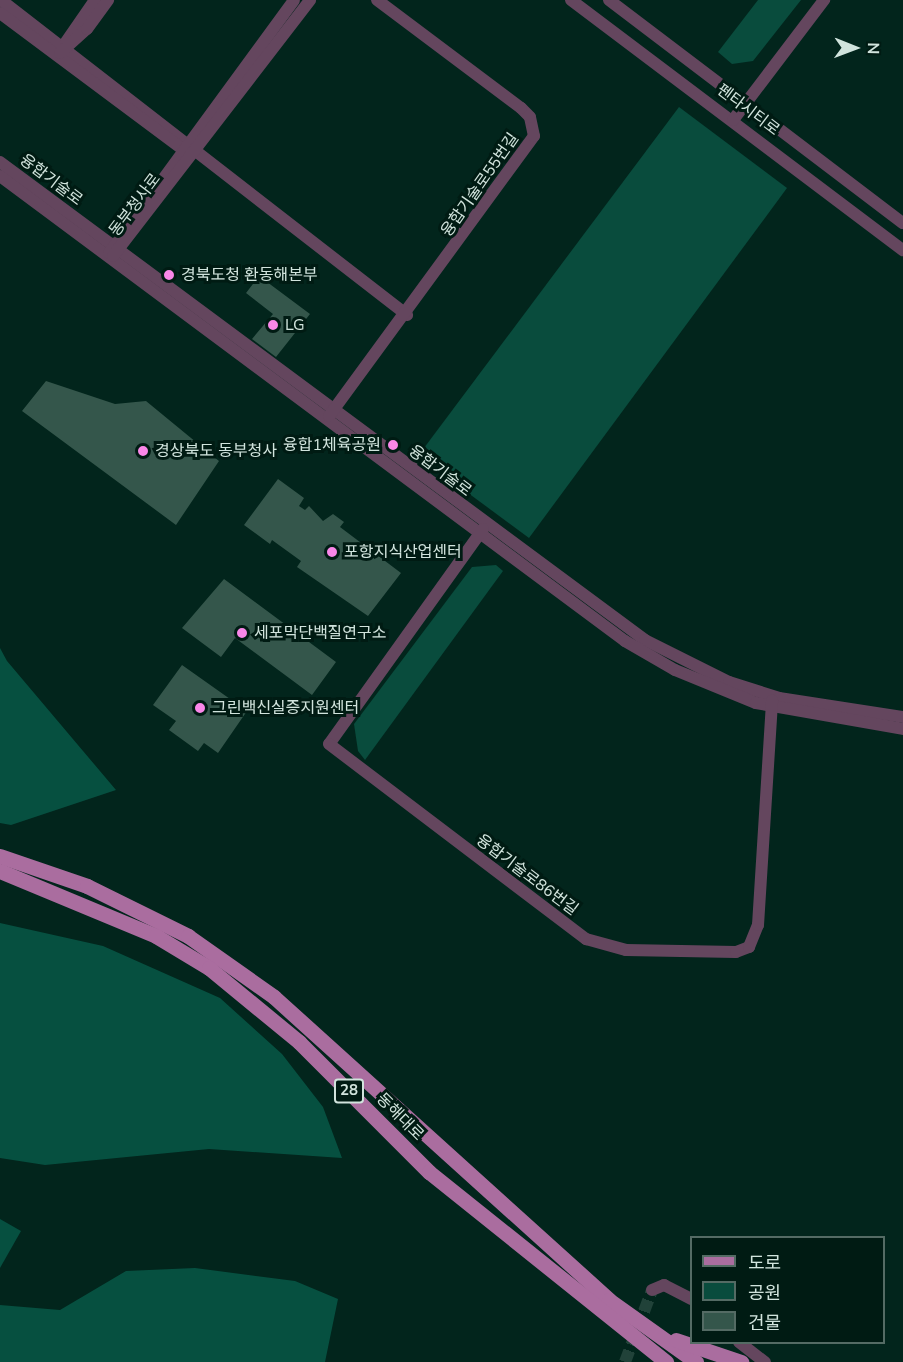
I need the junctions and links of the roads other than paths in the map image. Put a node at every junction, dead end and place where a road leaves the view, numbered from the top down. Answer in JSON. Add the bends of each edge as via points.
{"nodes":[{"id":1,"x":1,"y":0,"type":"edge"},
{"id":2,"x":95,"y":0,"type":"edge"},
{"id":3,"x":108,"y":0,"type":"edge"},
{"id":4,"x":294,"y":0,"type":"edge"},
{"id":5,"x":310,"y":0,"type":"edge"},
{"id":6,"x":377,"y":0,"type":"edge"},
{"id":7,"x":572,"y":0,"type":"edge"},
{"id":8,"x":609,"y":0,"type":"edge"},
{"id":9,"x":824,"y":0,"type":"edge"},
{"id":10,"x":0,"y":13,"type":"edge"},
{"id":11,"x":61,"y":50,"type":"junction"},
{"id":12,"x":746,"y":103,"type":"junction"},
{"id":13,"x":733,"y":120,"type":"junction"},
{"id":14,"x":187,"y":150,"type":"junction"},
{"id":15,"x":0,"y":162,"type":"edge"},
{"id":16,"x":0,"y":176,"type":"edge"},
{"id":17,"x":903,"y":223,"type":"edge"},
{"id":18,"x":903,"y":250,"type":"edge"},
{"id":19,"x":113,"y":252,"type":"junction"},
{"id":20,"x":407,"y":315,"type":"junction"},
{"id":21,"x":329,"y":416,"type":"junction"},
{"id":22,"x":482,"y":530,"type":"junction"},
{"id":23,"x":772,"y":701,"type":"junction"},
{"id":24,"x":903,"y":717,"type":"edge"},
{"id":25,"x":903,"y":729,"type":"edge"},
{"id":26,"x":0,"y":856,"type":"edge"},
{"id":27,"x":0,"y":872,"type":"edge"},
{"id":28,"x":652,"y":1290,"type":"dead end"},
{"id":29,"x":690,"y":1298,"type":"edge"},
{"id":30,"x":598,"y":1308,"type":"junction"},
{"id":31,"x":625,"y":1312,"type":"junction"},
{"id":32,"x":742,"y":1344,"type":"edge"},
{"id":33,"x":658,"y":1362,"type":"edge"},
{"id":34,"x":666,"y":1362,"type":"edge"},
{"id":35,"x":696,"y":1362,"type":"edge"},
{"id":36,"x":741,"y":1362,"type":"edge"},
{"id":37,"x":765,"y":1362,"type":"edge"}],
"edges":[{"from":1,"to":11,"type":"street"},
{"from":2,"to":11,"type":"street"},
{"from":3,"to":11,"type":"street"},
{"from":4,"to":14,"type":"street","name":"동부청사로"},
{"from":5,"to":14,"type":"street","name":"동부청사로"},
{"from":6,"to":20,"type":"street","name":"융합기술로55번길","via":[[521,108],[534,128],[525,152]]},
{"from":7,"to":13,"type":"street","name":"펜타시티로"},
{"from":8,"to":12,"type":"street","name":"펜타시티로"},
{"from":9,"to":12,"type":"street"},
{"from":10,"to":11,"type":"street"},
{"from":11,"to":14,"type":"street"},
{"from":12,"to":13,"type":"street"},
{"from":12,"to":17,"type":"street","name":"펜타시티로"},
{"from":13,"to":18,"type":"street","name":"펜타시티로"},
{"from":14,"to":19,"type":"street","name":"동부청사로"},
{"from":14,"to":20,"type":"street"},
{"from":15,"to":19,"type":"street","name":"융합기술로"},
{"from":16,"to":19,"type":"street","name":"융합기술로"},
{"from":19,"to":21,"type":"street","name":"융합기술로"},
{"from":20,"to":21,"type":"street","name":"융합기술로55번길"},
{"from":21,"to":22,"type":"street","name":"융합기술로"},
{"from":22,"to":23,"type":"street","name":"융합기술로","via":[[645,640],[692,666]]},
{"from":22,"to":23,"type":"street","name":"융합기술로86번길","via":[[329,744],[586,939],[626,950],[736,952],[749,947],[758,925]]},
{"from":23,"to":24,"type":"street","name":"융합기술로"},
{"from":23,"to":25,"type":"street","name":"융합기술로"},
{"from":26,"to":31,"type":"main road","via":[[87,886],[188,936],[274,997]]},
{"from":27,"to":30,"type":"main road","name":"동해대로","number":"28","via":[[156,936],[209,968],[299,1042],[429,1172]]},
{"from":28,"to":29,"type":"street","via":[[664,1285]]},
{"from":30,"to":33,"type":"main road"},
{"from":30,"to":34,"type":"main road","name":"동해대로","number":"28"},
{"from":31,"to":35,"type":"main road"},
{"from":31,"to":36,"type":"main road","via":[[696,1350]]},
{"from":32,"to":37,"type":"street"}]}
